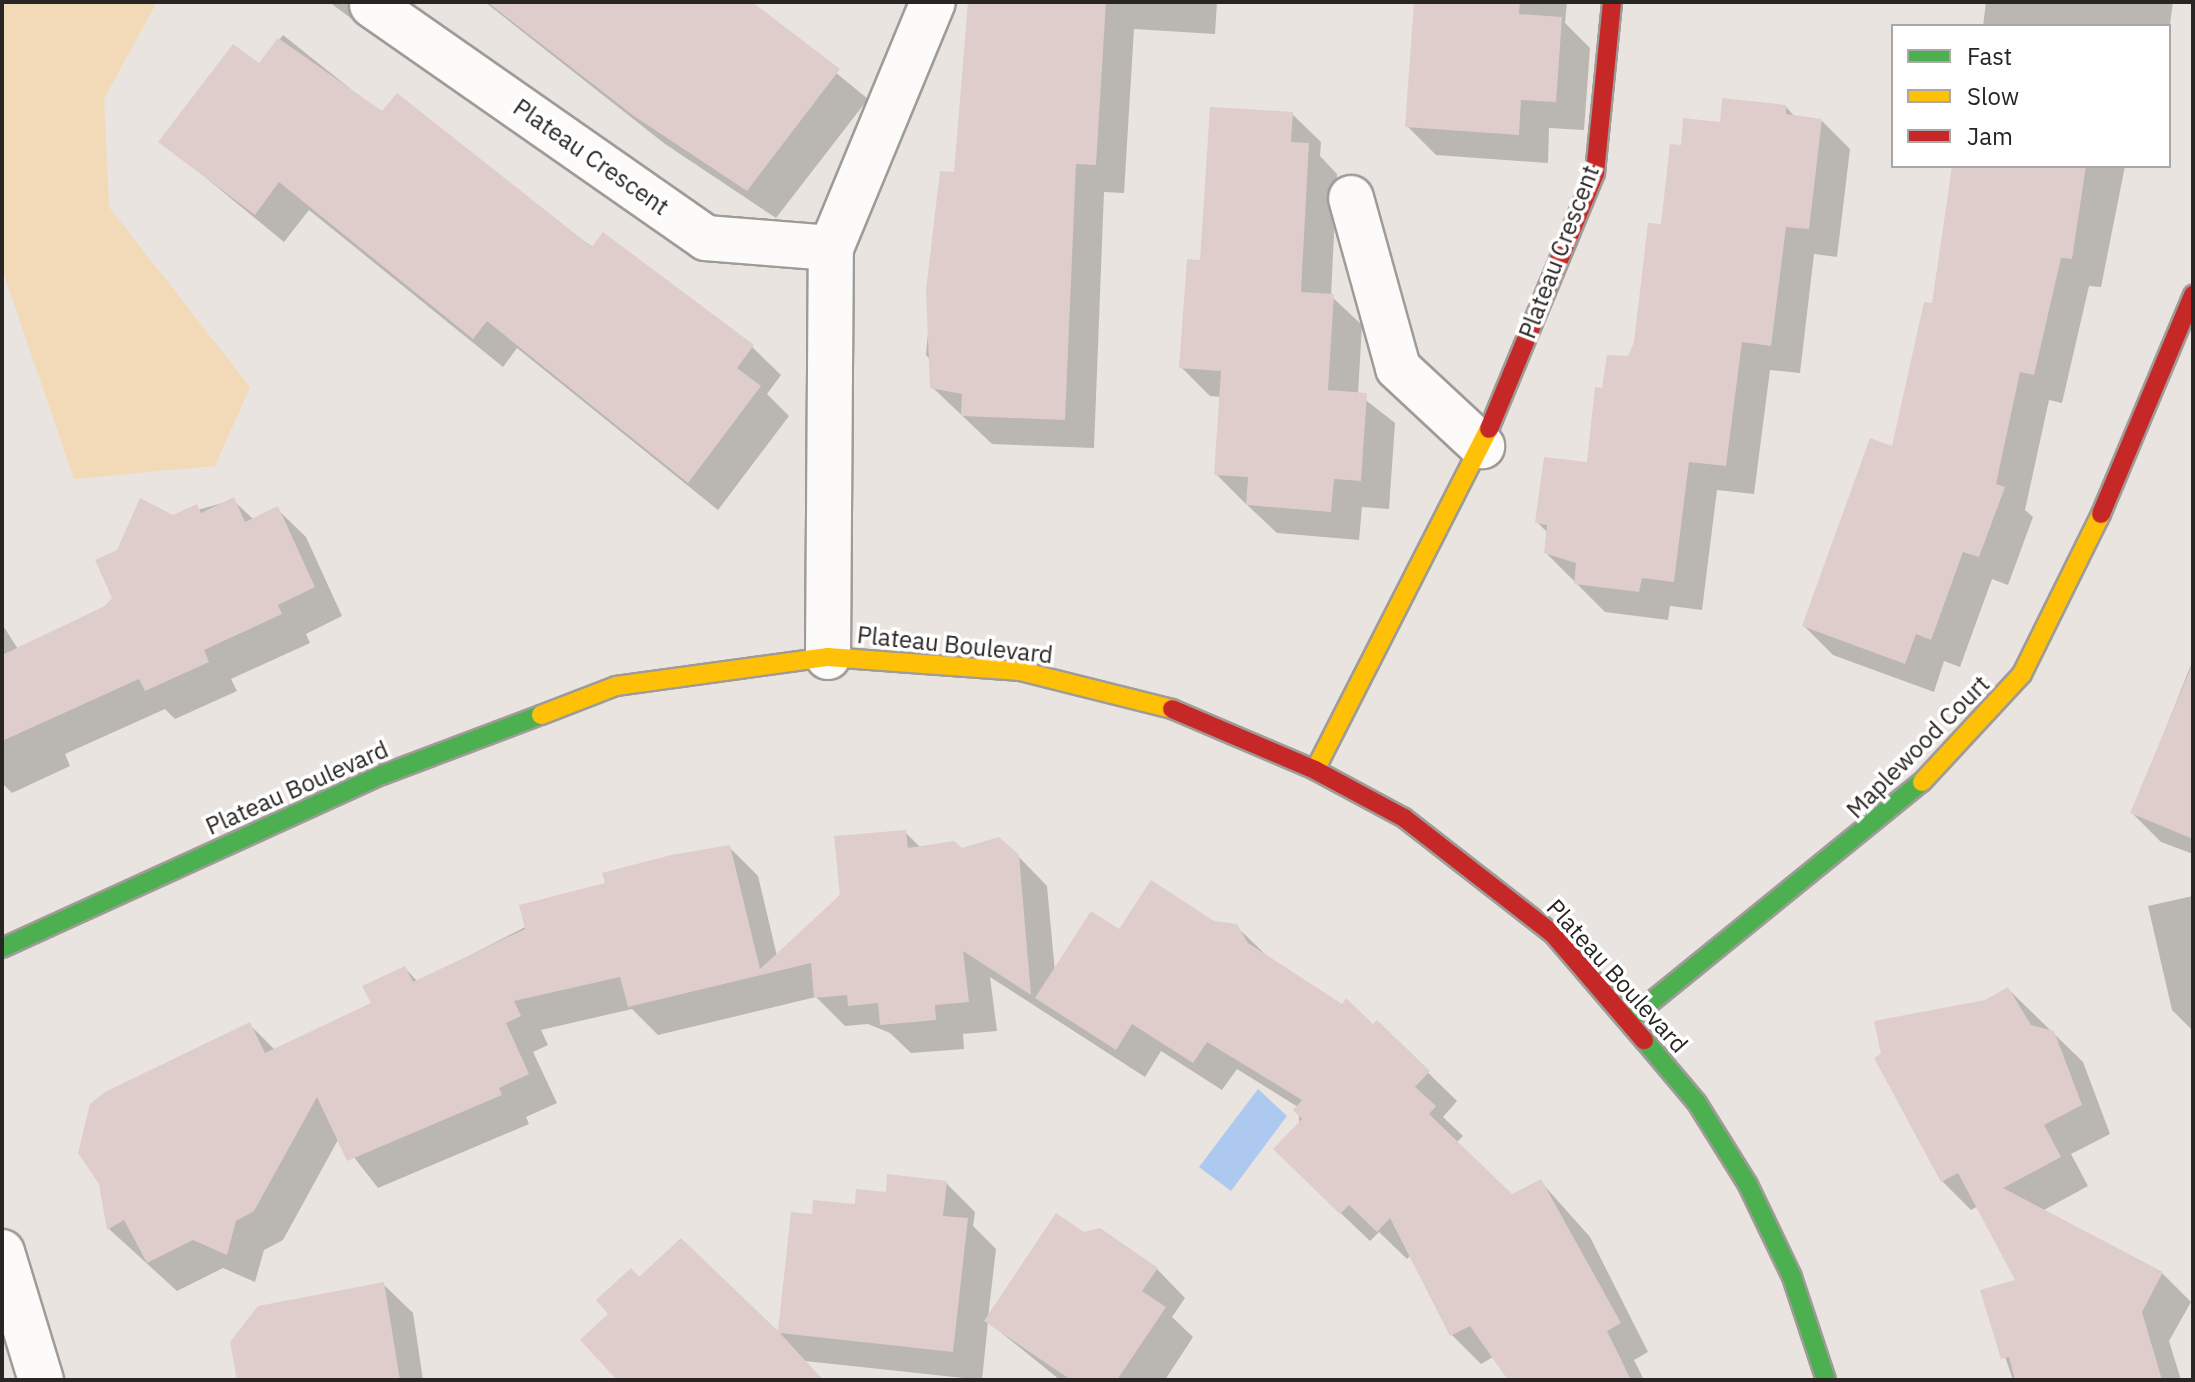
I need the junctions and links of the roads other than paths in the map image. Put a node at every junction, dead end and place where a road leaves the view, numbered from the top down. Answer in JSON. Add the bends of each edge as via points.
{"nodes":[{"id":1,"x":933,"y":2,"type":"edge"},
{"id":2,"x":1612,"y":2,"type":"edge"},
{"id":3,"x":372,"y":5,"type":"dead end"},
{"id":4,"x":1351,"y":198,"type":"dead end"},
{"id":5,"x":831,"y":248,"type":"junction"},
{"id":6,"x":2193,"y":295,"type":"edge"},
{"id":7,"x":1482,"y":446,"type":"junction"},
{"id":8,"x":828,"y":657,"type":"junction"},
{"id":9,"x":1315,"y":770,"type":"junction"},
{"id":10,"x":2,"y":948,"type":"edge"},
{"id":11,"x":1630,"y":1019,"type":"junction"},
{"id":12,"x":2,"y":1252,"type":"edge"},
{"id":13,"x":41,"y":1380,"type":"edge"},
{"id":14,"x":1826,"y":1380,"type":"edge"}],
"edges":[{"from":1,"to":5,"type":"street"},
{"from":2,"to":7,"type":"street","name":"Plateau Crescent","via":[[1595,173]]},
{"from":3,"to":5,"type":"street","name":"Plateau Crescent","via":[[706,238]]},
{"from":4,"to":7,"type":"street","via":[[1398,368]]},
{"from":5,"to":8,"type":"street"},
{"from":6,"to":11,"type":"street","name":"Maplewood Court","via":[[2059,608],[2013,686],[1872,829]]},
{"from":7,"to":9,"type":"street","name":"Plateau Crescent"},
{"from":8,"to":9,"type":"street","name":"Plateau Boulevard","via":[[1020,671],[1101,688],[1203,719]]},
{"from":8,"to":10,"type":"street","name":"Plateau Boulevard","via":[[616,686],[502,724]]},
{"from":9,"to":11,"type":"street","name":"Plateau Boulevard","via":[[1481,872],[1553,934]]},
{"from":11,"to":14,"type":"street","name":"Plateau Boulevard","via":[[1697,1103],[1748,1185],[1792,1277]]},
{"from":12,"to":13,"type":"street"}]}
